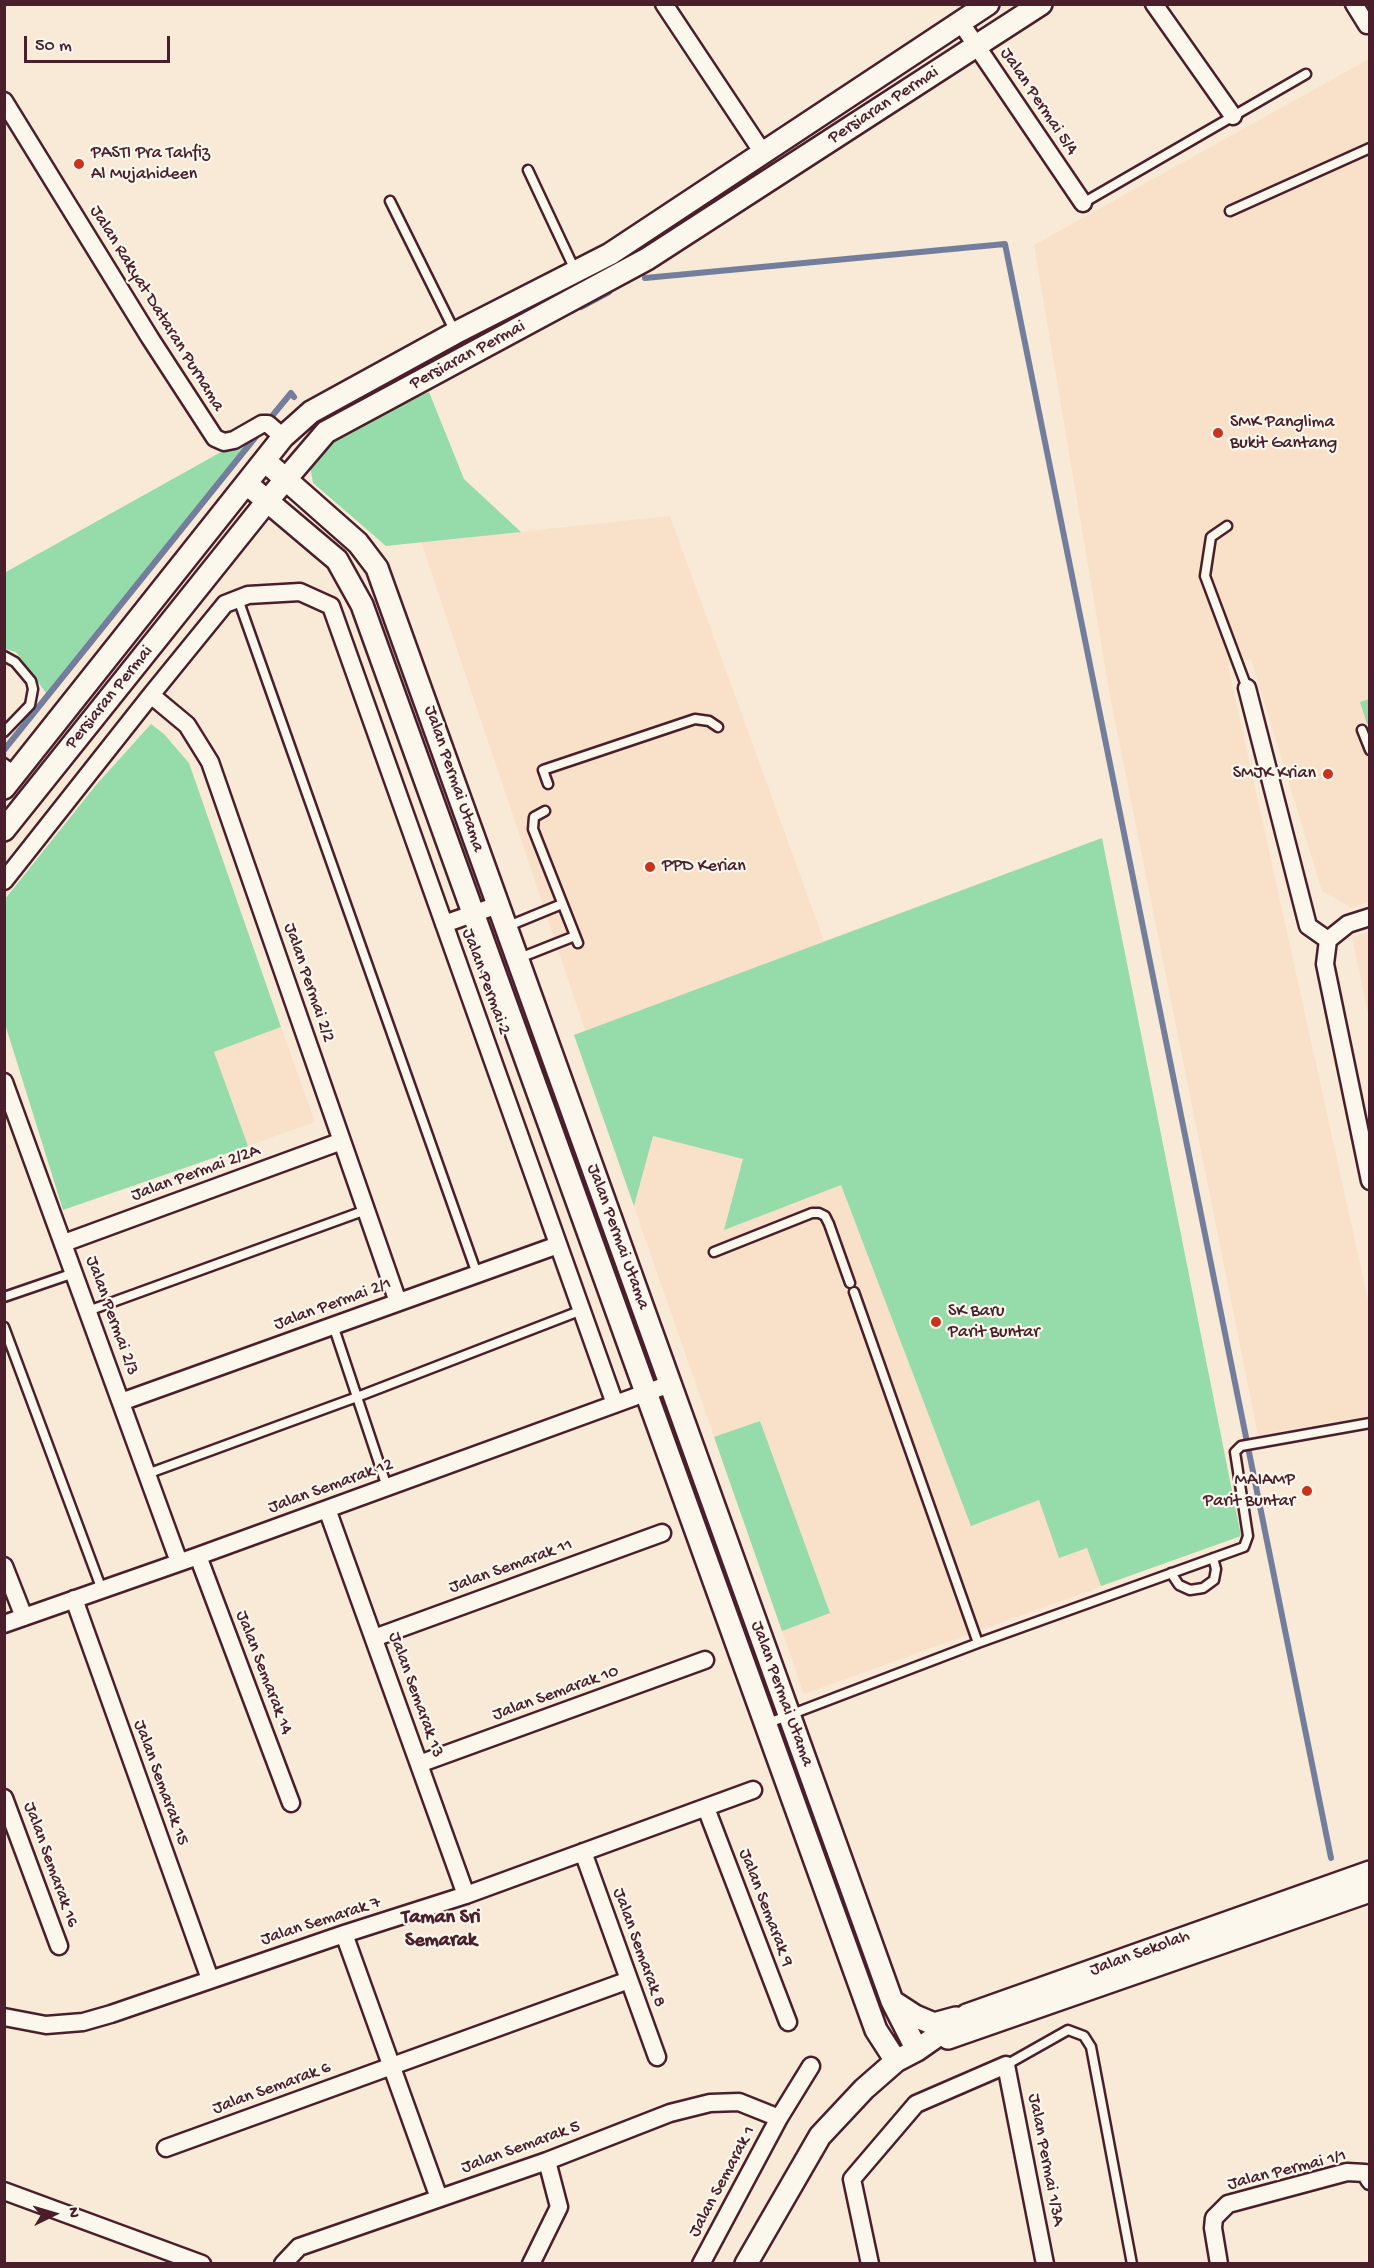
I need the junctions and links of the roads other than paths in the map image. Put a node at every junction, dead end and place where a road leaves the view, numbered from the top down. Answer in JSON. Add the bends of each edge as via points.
{"nodes":[{"id":1,"x":664,"y":4,"type":"edge"},
{"id":2,"x":1041,"y":4,"type":"edge"},
{"id":3,"x":1154,"y":4,"type":"edge"},
{"id":4,"x":1354,"y":4,"type":"edge"},
{"id":5,"x":986,"y":5,"type":"edge"},
{"id":6,"x":961,"y":23,"type":"junction"},
{"id":7,"x":1370,"y":25,"type":"edge"},
{"id":8,"x":976,"y":46,"type":"junction"},
{"id":9,"x":1306,"y":74,"type":"dead end"},
{"id":10,"x":4,"y":101,"type":"edge"},
{"id":11,"x":1233,"y":116,"type":"junction"},
{"id":12,"x":1370,"y":148,"type":"edge"},
{"id":13,"x":763,"y":153,"type":"junction"},
{"id":14,"x":528,"y":170,"type":"dead end"},
{"id":15,"x":390,"y":201,"type":"dead end"},
{"id":16,"x":1083,"y":203,"type":"joint"},
{"id":17,"x":1230,"y":211,"type":"dead end"},
{"id":18,"x":575,"y":271,"type":"junction"},
{"id":19,"x":455,"y":333,"type":"junction"},
{"id":20,"x":284,"y":437,"type":"junction"},
{"id":21,"x":265,"y":461,"type":"junction"},
{"id":22,"x":286,"y":479,"type":"junction"},
{"id":23,"x":247,"y":484,"type":"junction"},
{"id":24,"x":268,"y":500,"type":"junction"},
{"id":25,"x":1227,"y":526,"type":"dead end"},
{"id":26,"x":238,"y":599,"type":"junction"},
{"id":27,"x":4,"y":656,"type":"edge"},
{"id":28,"x":1246,"y":688,"type":"joint"},
{"id":29,"x":151,"y":695,"type":"junction"},
{"id":30,"x":718,"y":727,"type":"dead end"},
{"id":31,"x":1362,"y":730,"type":"dead end"},
{"id":32,"x":4,"y":732,"type":"edge"},
{"id":33,"x":1370,"y":750,"type":"edge"},
{"id":34,"x":9,"y":774,"type":"edge"},
{"id":35,"x":548,"y":784,"type":"dead end"},
{"id":36,"x":544,"y":811,"type":"dead end"},
{"id":37,"x":4,"y":830,"type":"edge"},
{"id":38,"x":4,"y":881,"type":"edge"},
{"id":39,"x":562,"y":904,"type":"junction"},
{"id":40,"x":498,"y":905,"type":"junction"},
{"id":41,"x":474,"y":914,"type":"junction"},
{"id":42,"x":1370,"y":917,"type":"edge"},
{"id":43,"x":444,"y":924,"type":"junction"},
{"id":44,"x":506,"y":927,"type":"junction"},
{"id":45,"x":1328,"y":940,"type":"junction"},
{"id":46,"x":517,"y":959,"type":"junction"},
{"id":47,"x":4,"y":1083,"type":"edge"},
{"id":48,"x":342,"y":1141,"type":"junction"},
{"id":49,"x":1370,"y":1181,"type":"edge"},
{"id":50,"x":366,"y":1210,"type":"junction"},
{"id":51,"x":63,"y":1243,"type":"junction"},
{"id":52,"x":558,"y":1245,"type":"junction"},
{"id":53,"x":714,"y":1252,"type":"dead end"},
{"id":54,"x":75,"y":1273,"type":"junction"},
{"id":55,"x":477,"y":1274,"type":"junction"},
{"id":56,"x":850,"y":1283,"type":"dead end"},
{"id":57,"x":854,"y":1293,"type":"dead end"},
{"id":58,"x":4,"y":1297,"type":"edge"},
{"id":59,"x":398,"y":1302,"type":"junction"},
{"id":60,"x":582,"y":1310,"type":"junction"},
{"id":61,"x":88,"y":1311,"type":"junction"},
{"id":62,"x":333,"y":1325,"type":"junction"},
{"id":63,"x":4,"y":1327,"type":"edge"},
{"id":64,"x":670,"y":1384,"type":"junction"},
{"id":65,"x":646,"y":1393,"type":"junction"},
{"id":66,"x":357,"y":1396,"type":"junction"},
{"id":67,"x":121,"y":1402,"type":"junction"},
{"id":68,"x":615,"y":1404,"type":"junction"},
{"id":69,"x":1370,"y":1423,"type":"edge"},
{"id":70,"x":147,"y":1474,"type":"junction"},
{"id":71,"x":387,"y":1487,"type":"junction"},
{"id":72,"x":327,"y":1509,"type":"junction"},
{"id":73,"x":662,"y":1533,"type":"dead end"},
{"id":74,"x":198,"y":1556,"type":"junction"},
{"id":75,"x":1213,"y":1558,"type":"junction"},
{"id":76,"x":179,"y":1562,"type":"junction"},
{"id":77,"x":4,"y":1566,"type":"edge"},
{"id":78,"x":1171,"y":1574,"type":"junction"},
{"id":79,"x":102,"y":1590,"type":"junction"},
{"id":80,"x":74,"y":1599,"type":"junction"},
{"id":81,"x":24,"y":1617,"type":"junction"},
{"id":82,"x":4,"y":1624,"type":"edge"},
{"id":83,"x":374,"y":1638,"type":"junction"},
{"id":84,"x":978,"y":1644,"type":"junction"},
{"id":85,"x":705,"y":1660,"type":"dead end"},
{"id":86,"x":789,"y":1716,"type":"junction"},
{"id":87,"x":766,"y":1724,"type":"junction"},
{"id":88,"x":419,"y":1764,"type":"junction"},
{"id":89,"x":753,"y":1790,"type":"dead end"},
{"id":90,"x":4,"y":1798,"type":"edge"},
{"id":91,"x":291,"y":1803,"type":"dead end"},
{"id":92,"x":706,"y":1808,"type":"junction"},
{"id":93,"x":583,"y":1852,"type":"junction"},
{"id":94,"x":1370,"y":1872,"type":"edge"},
{"id":95,"x":1370,"y":1891,"type":"edge"},
{"id":96,"x":466,"y":1895,"type":"junction"},
{"id":97,"x":344,"y":1934,"type":"junction"},
{"id":98,"x":59,"y":1946,"type":"dead end"},
{"id":99,"x":210,"y":1980,"type":"junction"},
{"id":100,"x":629,"y":1980,"type":"junction"},
{"id":101,"x":892,"y":2001,"type":"junction"},
{"id":102,"x":968,"y":2015,"type":"junction"},
{"id":103,"x":8,"y":2018,"type":"edge"},
{"id":104,"x":789,"y":2022,"type":"dead end"},
{"id":105,"x":917,"y":2049,"type":"junction"},
{"id":106,"x":657,"y":2057,"type":"dead end"},
{"id":107,"x":896,"y":2061,"type":"junction"},
{"id":108,"x":1006,"y":2065,"type":"junction"},
{"id":109,"x":392,"y":2066,"type":"junction"},
{"id":110,"x":812,"y":2066,"type":"dead end"},
{"id":111,"x":780,"y":2118,"type":"junction"},
{"id":112,"x":166,"y":2148,"type":"dead end"},
{"id":113,"x":547,"y":2161,"type":"junction"},
{"id":114,"x":1370,"y":2181,"type":"edge"},
{"id":115,"x":4,"y":2191,"type":"edge"},
{"id":116,"x":440,"y":2198,"type":"junction"},
{"id":117,"x":202,"y":2264,"type":"edge"},
{"id":118,"x":283,"y":2264,"type":"edge"},
{"id":119,"x":531,"y":2264,"type":"edge"},
{"id":120,"x":701,"y":2264,"type":"edge"},
{"id":121,"x":746,"y":2264,"type":"edge"},
{"id":122,"x":870,"y":2264,"type":"edge"},
{"id":123,"x":1045,"y":2264,"type":"edge"},
{"id":124,"x":1132,"y":2264,"type":"edge"},
{"id":125,"x":1219,"y":2264,"type":"edge"}],
"edges":[{"from":1,"to":13,"type":"street"},
{"from":2,"to":8,"type":"street","name":"Persiaran Permai"},
{"from":3,"to":11,"type":"street"},
{"from":4,"to":7,"type":"street"},
{"from":5,"to":6,"type":"street","name":"Persiaran Permai"},
{"from":6,"to":8,"type":"street","name":"Jalan Permai 5/4"},
{"from":6,"to":13,"type":"street","name":"Persiaran Permai"},
{"from":8,"to":16,"type":"street","name":"Jalan Permai 5/4"},
{"from":8,"to":22,"type":"street","name":"Persiaran Permai","via":[[647,259],[326,432]]},
{"from":9,"to":11,"type":"lane"},
{"from":10,"to":20,"type":"street","name":"Jalan Rakyat Dataran Purnama","via":[[215,438],[234,440],[262,424],[268,424]]},
{"from":11,"to":16,"type":"lane"},
{"from":12,"to":17,"type":"lane"},
{"from":13,"to":18,"type":"street","name":"Persiaran Permai","via":[[610,254]]},
{"from":14,"to":18,"type":"lane"},
{"from":15,"to":19,"type":"lane"},
{"from":18,"to":19,"type":"street","name":"Persiaran Permai"},
{"from":19,"to":20,"type":"street","name":"Persiaran Permai","via":[[311,412]]},
{"from":20,"to":21,"type":"street","name":"Persiaran Permai"},
{"from":21,"to":22,"type":"street","name":"Jalan Permai Utama"},
{"from":21,"to":23,"type":"street","name":"Persiaran Permai"},
{"from":22,"to":24,"type":"street","name":"Persiaran Permai"},
{"from":22,"to":40,"type":"street","name":"Jalan Permai Utama","via":[[358,543],[377,568]]},
{"from":23,"to":24,"type":"street","name":"Jalan Permai Utama"},
{"from":23,"to":34,"type":"street","name":"Persiaran Permai"},
{"from":24,"to":37,"type":"street","name":"Persiaran Permai"},
{"from":24,"to":41,"type":"street","name":"Jalan Permai Utama","via":[[337,560],[362,605]]},
{"from":25,"to":28,"type":"lane","via":[[1211,537],[1205,576]]},
{"from":26,"to":29,"type":"street","via":[[225,604]]},
{"from":26,"to":43,"type":"street","name":"Jalan Permai 2","via":[[300,592],[331,606]]},
{"from":26,"to":55,"type":"lane"},
{"from":27,"to":32,"type":"lane","via":[[15,662],[33,689],[30,705]]},
{"from":28,"to":45,"type":"street","via":[[1308,926]]},
{"from":29,"to":38,"type":"street"},
{"from":29,"to":48,"type":"street","name":"Jalan Permai 2/2","via":[[187,725],[210,762]]},
{"from":30,"to":35,"type":"lane","via":[[695,719],[543,770]]},
{"from":31,"to":33,"type":"lane"},
{"from":36,"to":39,"type":"lane","via":[[534,817],[533,829]]},
{"from":39,"to":44,"type":"lane"},
{"from":39,"to":46,"type":"lane","via":[[576,939]]},
{"from":40,"to":41,"type":"street"},
{"from":40,"to":44,"type":"street","name":"Jalan Permai Utama"},
{"from":41,"to":43,"type":"street"},
{"from":41,"to":65,"type":"street","name":"Jalan Permai Utama"},
{"from":42,"to":45,"type":"street","via":[[1348,924]]},
{"from":43,"to":52,"type":"street","name":"Jalan Permai 2"},
{"from":44,"to":46,"type":"street","name":"Jalan Permai Utama"},
{"from":45,"to":49,"type":"street","via":[[1325,964]]},
{"from":46,"to":64,"type":"street","name":"Jalan Permai Utama"},
{"from":47,"to":51,"type":"street","name":"Jalan Permai 2/3"},
{"from":48,"to":50,"type":"street","name":"Jalan Permai 2/2"},
{"from":48,"to":51,"type":"street","name":"Jalan Permai 2/2A"},
{"from":50,"to":59,"type":"street","name":"Jalan Permai 2/2"},
{"from":50,"to":61,"type":"lane"},
{"from":51,"to":54,"type":"street","name":"Jalan Permai 2/3"},
{"from":52,"to":55,"type":"street","name":"Jalan Permai 2/1"},
{"from":52,"to":60,"type":"street","name":"Jalan Permai 2"},
{"from":53,"to":56,"type":"lane","via":[[819,1213],[829,1224]]},
{"from":54,"to":58,"type":"lane"},
{"from":54,"to":61,"type":"street","name":"Jalan Permai 2/3"},
{"from":55,"to":59,"type":"street","name":"Jalan Permai 2/1"},
{"from":57,"to":84,"type":"lane"},
{"from":59,"to":62,"type":"street","name":"Jalan Permai 2/1"},
{"from":60,"to":66,"type":"lane"},
{"from":60,"to":68,"type":"street","name":"Jalan Permai 2"},
{"from":61,"to":67,"type":"street","name":"Jalan Permai 2/3"},
{"from":62,"to":66,"type":"lane"},
{"from":62,"to":67,"type":"street","name":"Jalan Permai 2/1"},
{"from":63,"to":79,"type":"lane"},
{"from":64,"to":65,"type":"street","name":"Jalan Semarak 12"},
{"from":64,"to":86,"type":"street","name":"Jalan Permai Utama"},
{"from":65,"to":68,"type":"street","name":"Jalan Semarak 12"},
{"from":65,"to":87,"type":"street","name":"Jalan Permai Utama"},
{"from":66,"to":70,"type":"lane"},
{"from":66,"to":71,"type":"lane"},
{"from":67,"to":70,"type":"street","name":"Jalan Permai 2/3"},
{"from":68,"to":71,"type":"street","name":"Jalan Semarak 12"},
{"from":69,"to":75,"type":"lane","via":[[1241,1446],[1234,1452],[1248,1536],[1244,1547]]},
{"from":70,"to":76,"type":"street","name":"Jalan Permai 2/3"},
{"from":71,"to":72,"type":"street","name":"Jalan Semarak 12"},
{"from":72,"to":74,"type":"street","name":"Jalan Semarak 12"},
{"from":72,"to":83,"type":"street","name":"Jalan Semarak 13"},
{"from":73,"to":83,"type":"street","name":"Jalan Semarak 11"},
{"from":74,"to":76,"type":"street","name":"Jalan Semarak 12"},
{"from":74,"to":91,"type":"street","name":"Jalan Semarak 14"},
{"from":75,"to":78,"type":"lane"},
{"from":75,"to":78,"type":"lane","via":[[1214,1580],[1203,1588],[1190,1590],[1179,1585]]},
{"from":76,"to":79,"type":"street","name":"Jalan Semarak 12"},
{"from":77,"to":81,"type":"street"},
{"from":78,"to":84,"type":"lane"},
{"from":79,"to":80,"type":"street","name":"Jalan Semarak 12"},
{"from":80,"to":81,"type":"street","name":"Jalan Semarak 12"},
{"from":80,"to":99,"type":"street","name":"Jalan Semarak 15"},
{"from":81,"to":82,"type":"street","name":"Jalan Semarak 12"},
{"from":83,"to":88,"type":"street","name":"Jalan Semarak 13"},
{"from":84,"to":86,"type":"lane"},
{"from":85,"to":88,"type":"street","name":"Jalan Semarak 10"},
{"from":86,"to":87,"type":"lane"},
{"from":86,"to":101,"type":"street","name":"Jalan Permai Utama"},
{"from":87,"to":107,"type":"street","name":"Jalan Permai Utama","via":[[876,2030]]},
{"from":88,"to":96,"type":"street","name":"Jalan Semarak 13"},
{"from":89,"to":92,"type":"street","name":"Jalan Semarak 7"},
{"from":90,"to":98,"type":"street","name":"Jalan Semarak 16"},
{"from":92,"to":93,"type":"street","name":"Jalan Semarak 7"},
{"from":92,"to":104,"type":"street","name":"Jalan Semarak 9"},
{"from":93,"to":96,"type":"street","name":"Jalan Semarak 7"},
{"from":93,"to":100,"type":"street","name":"Jalan Semarak 8"},
{"from":94,"to":102,"type":"street","name":"Jalan Sekolah"},
{"from":95,"to":105,"type":"street","name":"Jalan Sekolah"},
{"from":96,"to":97,"type":"street","name":"Jalan Semarak 7"},
{"from":97,"to":99,"type":"street","name":"Jalan Semarak 7"},
{"from":97,"to":109,"type":"street"},
{"from":99,"to":103,"type":"street","name":"Jalan Semarak 7","via":[[82,2022],[46,2025]]},
{"from":100,"to":106,"type":"street","name":"Jalan Semarak 8"},
{"from":100,"to":109,"type":"street","name":"Jalan Semarak 6"},
{"from":101,"to":102,"type":"street","via":[[934,2024]]},
{"from":101,"to":105,"type":"street","name":"Jalan Permai Utama"},
{"from":102,"to":105,"type":"street","name":"Jalan Sekolah"},
{"from":105,"to":107,"type":"street","name":"Jalan Sekolah"},
{"from":107,"to":121,"type":"street","name":"Jalan Sekolah","via":[[864,2088],[820,2136]]},
{"from":108,"to":122,"type":"street","via":[[916,2104],[852,2179]]},
{"from":108,"to":123,"type":"street","name":"Jalan Permai 1/3A"},
{"from":108,"to":124,"type":"lane","via":[[1068,2030],[1084,2036],[1091,2047]]},
{"from":109,"to":112,"type":"street","name":"Jalan Semarak 6"},
{"from":109,"to":116,"type":"street"},
{"from":110,"to":111,"type":"street","name":"Jalan Semarak 1"},
{"from":111,"to":113,"type":"street","name":"Jalan Semarak 5","via":[[739,2102],[710,2103],[670,2113]]},
{"from":111,"to":120,"type":"street","name":"Jalan Semarak 1"},
{"from":113,"to":116,"type":"street","name":"Jalan Semarak 5"},
{"from":113,"to":119,"type":"street","via":[[559,2207]]},
{"from":114,"to":125,"type":"street","name":"Jalan Permai 1/1","via":[[1365,2173],[1347,2172],[1228,2204],[1214,2218]]},
{"from":115,"to":117,"type":"street"},
{"from":116,"to":118,"type":"street","name":"Jalan Semarak 5","via":[[299,2247]]}]}
